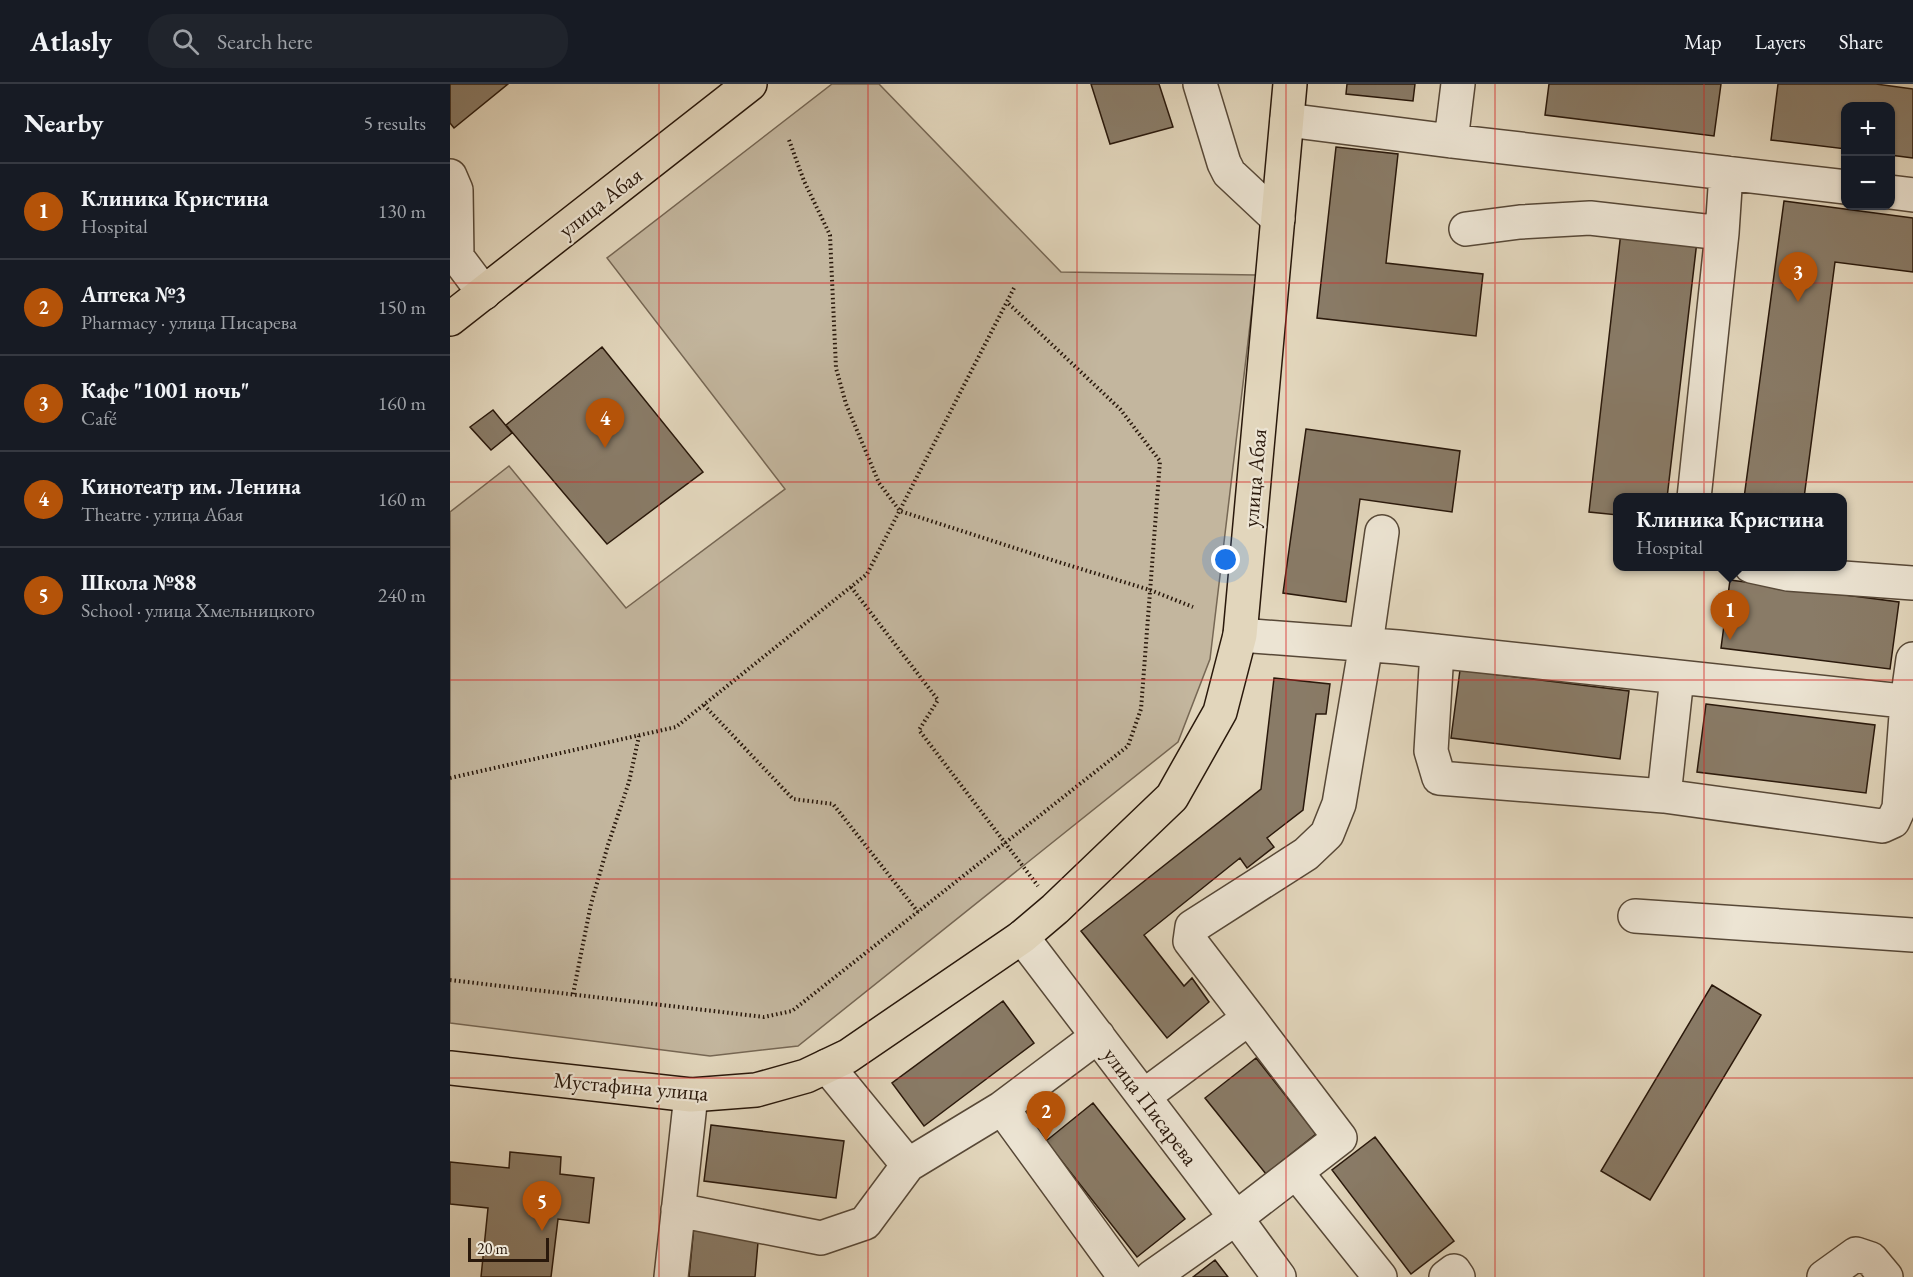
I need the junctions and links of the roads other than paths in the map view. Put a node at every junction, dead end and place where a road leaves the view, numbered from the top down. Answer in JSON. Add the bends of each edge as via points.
{"nodes":[{"id":1,"x":750,"y":84,"type":"edge"},
{"id":2,"x":1200,"y":84,"type":"edge"},
{"id":3,"x":1290,"y":84,"type":"edge"},
{"id":4,"x":1458,"y":84,"type":"edge"},
{"id":5,"x":1287,"y":120,"type":"junction"},
{"id":6,"x":1451,"y":141,"type":"junction"},
{"id":7,"x":1726,"y":173,"type":"junction"},
{"id":8,"x":450,"y":176,"type":"edge"},
{"id":9,"x":1841,"y":187,"type":"edge"},
{"id":10,"x":1895,"y":193,"type":"edge"},
{"id":11,"x":1913,"y":195,"type":"edge"},
{"id":12,"x":1278,"y":219,"type":"junction"},
{"id":13,"x":1466,"y":229,"type":"dead end"},
{"id":14,"x":1722,"y":233,"type":"junction"},
{"id":15,"x":484,"y":293,"type":"junction"},
{"id":16,"x":450,"y":319,"type":"edge"},
{"id":17,"x":1695,"y":493,"type":"edge"},
{"id":18,"x":1382,"y":532,"type":"dead end"},
{"id":19,"x":1772,"y":571,"type":"edge"},
{"id":20,"x":1913,"y":583,"type":"edge"},
{"id":21,"x":1240,"y":635,"type":"junction"},
{"id":22,"x":1366,"y":644,"type":"junction"},
{"id":23,"x":1437,"y":651,"type":"junction"},
{"id":24,"x":1913,"y":659,"type":"edge"},
{"id":25,"x":1677,"y":677,"type":"junction"},
{"id":26,"x":1910,"y":702,"type":"edge"},
{"id":27,"x":1664,"y":796,"type":"junction"},
{"id":28,"x":1635,"y":916,"type":"dead end"},
{"id":29,"x":1913,"y":935,"type":"edge"},
{"id":30,"x":1022,"y":937,"type":"junction"},
{"id":31,"x":1249,"y":1018,"type":"junction"},
{"id":32,"x":1098,"y":1036,"type":"junction"},
{"id":33,"x":827,"y":1066,"type":"junction"},
{"id":34,"x":450,"y":1068,"type":"edge"},
{"id":35,"x":691,"y":1095,"type":"junction"},
{"id":36,"x":1144,"y":1096,"type":"junction"},
{"id":37,"x":1002,"y":1108,"type":"junction"},
{"id":38,"x":908,"y":1165,"type":"junction"},
{"id":39,"x":1296,"y":1172,"type":"junction"},
{"id":40,"x":678,"y":1210,"type":"junction"},
{"id":41,"x":1236,"y":1218,"type":"junction"},
{"id":42,"x":671,"y":1277,"type":"edge"},
{"id":43,"x":1125,"y":1277,"type":"edge"},
{"id":44,"x":1152,"y":1277,"type":"edge"},
{"id":45,"x":1279,"y":1277,"type":"edge"},
{"id":46,"x":1380,"y":1277,"type":"edge"},
{"id":47,"x":1446,"y":1277,"type":"edge"},
{"id":48,"x":1458,"y":1277,"type":"edge"},
{"id":49,"x":1824,"y":1277,"type":"edge"},
{"id":50,"x":1886,"y":1277,"type":"edge"}],
"edges":[{"from":1,"to":15,"type":"main road","name":"улица Абая"},
{"from":2,"to":12,"type":"street","via":[[1229,173]]},
{"from":3,"to":5,"type":"main road","name":"улица Абая"},
{"from":4,"to":6,"type":"street"},
{"from":5,"to":6,"type":"street"},
{"from":5,"to":12,"type":"main road","name":"улица Абая"},
{"from":6,"to":7,"type":"street"},
{"from":7,"to":9,"type":"street"},
{"from":7,"to":14,"type":"street"},
{"from":8,"to":15,"type":"street","via":[[456,190],[457,257]]},
{"from":10,"to":11,"type":"street"},
{"from":12,"to":21,"type":"main road","name":"улица Абая"},
{"from":13,"to":14,"type":"street","via":[[1590,218]]},
{"from":14,"to":17,"type":"street"},
{"from":15,"to":16,"type":"main road","name":"улица Абая"},
{"from":18,"to":22,"type":"street"},
{"from":19,"to":20,"type":"street"},
{"from":21,"to":22,"type":"street"},
{"from":21,"to":30,"type":"main road","name":"улица Абая","via":[[1220,712],[1172,797]]},
{"from":22,"to":23,"type":"street"},
{"from":22,"to":31,"type":"street","via":[[1339,804],[1328,834],[1306,854],[1192,927],[1190,940]]},
{"from":23,"to":25,"type":"street"},
{"from":23,"to":27,"type":"street","via":[[1431,751],[1439,778]]},
{"from":24,"to":26,"type":"street"},
{"from":25,"to":26,"type":"street"},
{"from":25,"to":27,"type":"street"},
{"from":26,"to":27,"type":"street","via":[[1899,808],[1893,821],[1882,826]]},
{"from":28,"to":29,"type":"street"},
{"from":30,"to":32,"type":"street","name":"улица Писарева"},
{"from":30,"to":33,"type":"main road","name":"Мустафина улица","via":[[848,1056]]},
{"from":31,"to":36,"type":"street"},
{"from":31,"to":39,"type":"street","via":[[1340,1138]]},
{"from":32,"to":36,"type":"street","name":"улица Писарева"},
{"from":32,"to":37,"type":"street"},
{"from":33,"to":35,"type":"main road","name":"Мустафина улица","via":[[806,1076],[756,1089]]},
{"from":33,"to":38,"type":"street"},
{"from":34,"to":35,"type":"main road","name":"Мустафина улица"},
{"from":35,"to":40,"type":"street"},
{"from":36,"to":41,"type":"street","name":"улица Писарева"},
{"from":37,"to":38,"type":"street"},
{"from":37,"to":43,"type":"street"},
{"from":38,"to":40,"type":"street","via":[[865,1223],[821,1238]]},
{"from":39,"to":41,"type":"street"},
{"from":39,"to":46,"type":"street"},
{"from":40,"to":42,"type":"street"},
{"from":41,"to":44,"type":"street"},
{"from":41,"to":45,"type":"street","name":"улица Писарева"},
{"from":47,"to":48,"type":"street","via":[[1454,1271]]},
{"from":49,"to":50,"type":"street","via":[[1856,1254],[1871,1259]]}]}
